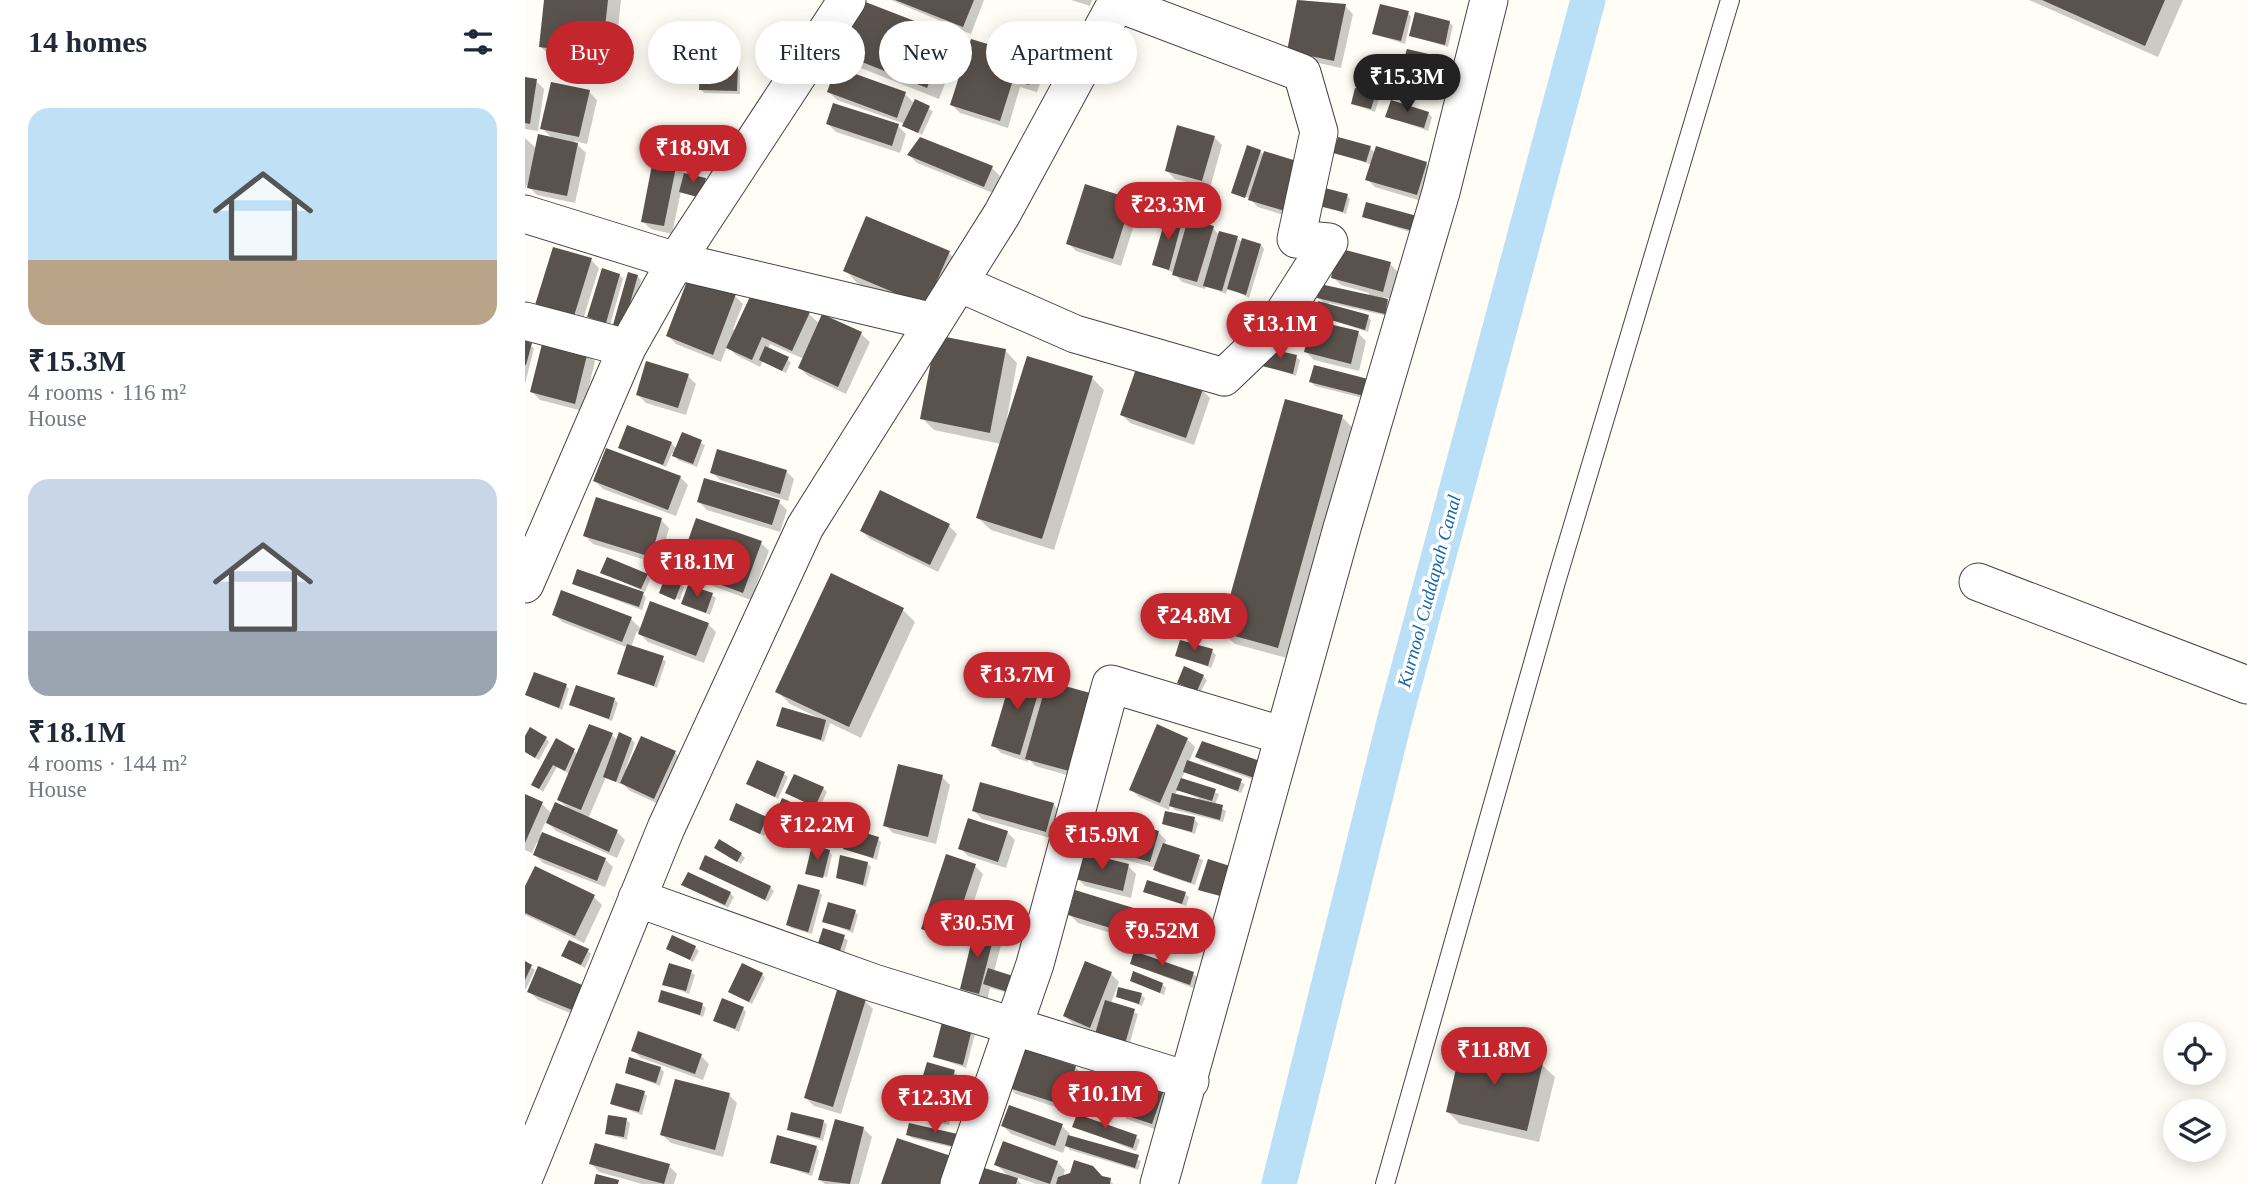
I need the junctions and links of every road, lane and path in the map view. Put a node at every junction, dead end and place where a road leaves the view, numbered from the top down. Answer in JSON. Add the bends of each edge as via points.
{"nodes":[{"id":1,"x":847,"y":0,"type":"edge"},
{"id":2,"x":1489,"y":0,"type":"edge"},
{"id":3,"x":1730,"y":0,"type":"edge"},
{"id":4,"x":1117,"y":2,"type":"edge"},
{"id":5,"x":525,"y":214,"type":"edge"},
{"id":6,"x":676,"y":261,"type":"junction"},
{"id":7,"x":959,"y":283,"type":"junction"},
{"id":8,"x":525,"y":321,"type":"edge"},
{"id":9,"x":934,"y":322,"type":"junction"},
{"id":10,"x":627,"y":348,"type":"junction"},
{"id":11,"x":1978,"y":582,"type":"dead end"},
{"id":12,"x":525,"y":584,"type":"edge"},
{"id":13,"x":2247,"y":685,"type":"edge"},
{"id":14,"x":1284,"y":736,"type":"junction"},
{"id":15,"x":637,"y":898,"type":"junction"},
{"id":16,"x":1013,"y":1028,"type":"junction"},
{"id":17,"x":1190,"y":1080,"type":"junction"},
{"id":18,"x":525,"y":1175,"type":"edge"},
{"id":19,"x":959,"y":1184,"type":"edge"},
{"id":20,"x":1159,"y":1184,"type":"edge"},
{"id":21,"x":1385,"y":1184,"type":"edge"}],
"edges":[{"from":1,"to":6,"type":"street"},
{"from":2,"to":14,"type":"street","via":[[1441,192]]},
{"from":3,"to":21,"type":"lane","via":[[1556,582]]},
{"from":4,"to":7,"type":"street","via":[[1002,214]]},
{"from":4,"to":7,"type":"street","via":[[1302,73],[1319,132],[1296,239],[1329,242],[1273,330],[1224,377],[1075,334]]},
{"from":5,"to":6,"type":"street"},
{"from":6,"to":9,"type":"street"},
{"from":6,"to":10,"type":"street"},
{"from":7,"to":9,"type":"street"},
{"from":8,"to":10,"type":"street"},
{"from":9,"to":15,"type":"street","via":[[805,527]]},
{"from":10,"to":12,"type":"street"},
{"from":11,"to":13,"type":"street"},
{"from":14,"to":16,"type":"street","via":[[1111,684],[1035,964]]},
{"from":14,"to":17,"type":"street"},
{"from":15,"to":16,"type":"street"},
{"from":15,"to":18,"type":"street"},
{"from":16,"to":17,"type":"street"},
{"from":16,"to":19,"type":"street"},
{"from":17,"to":20,"type":"street"}]}
